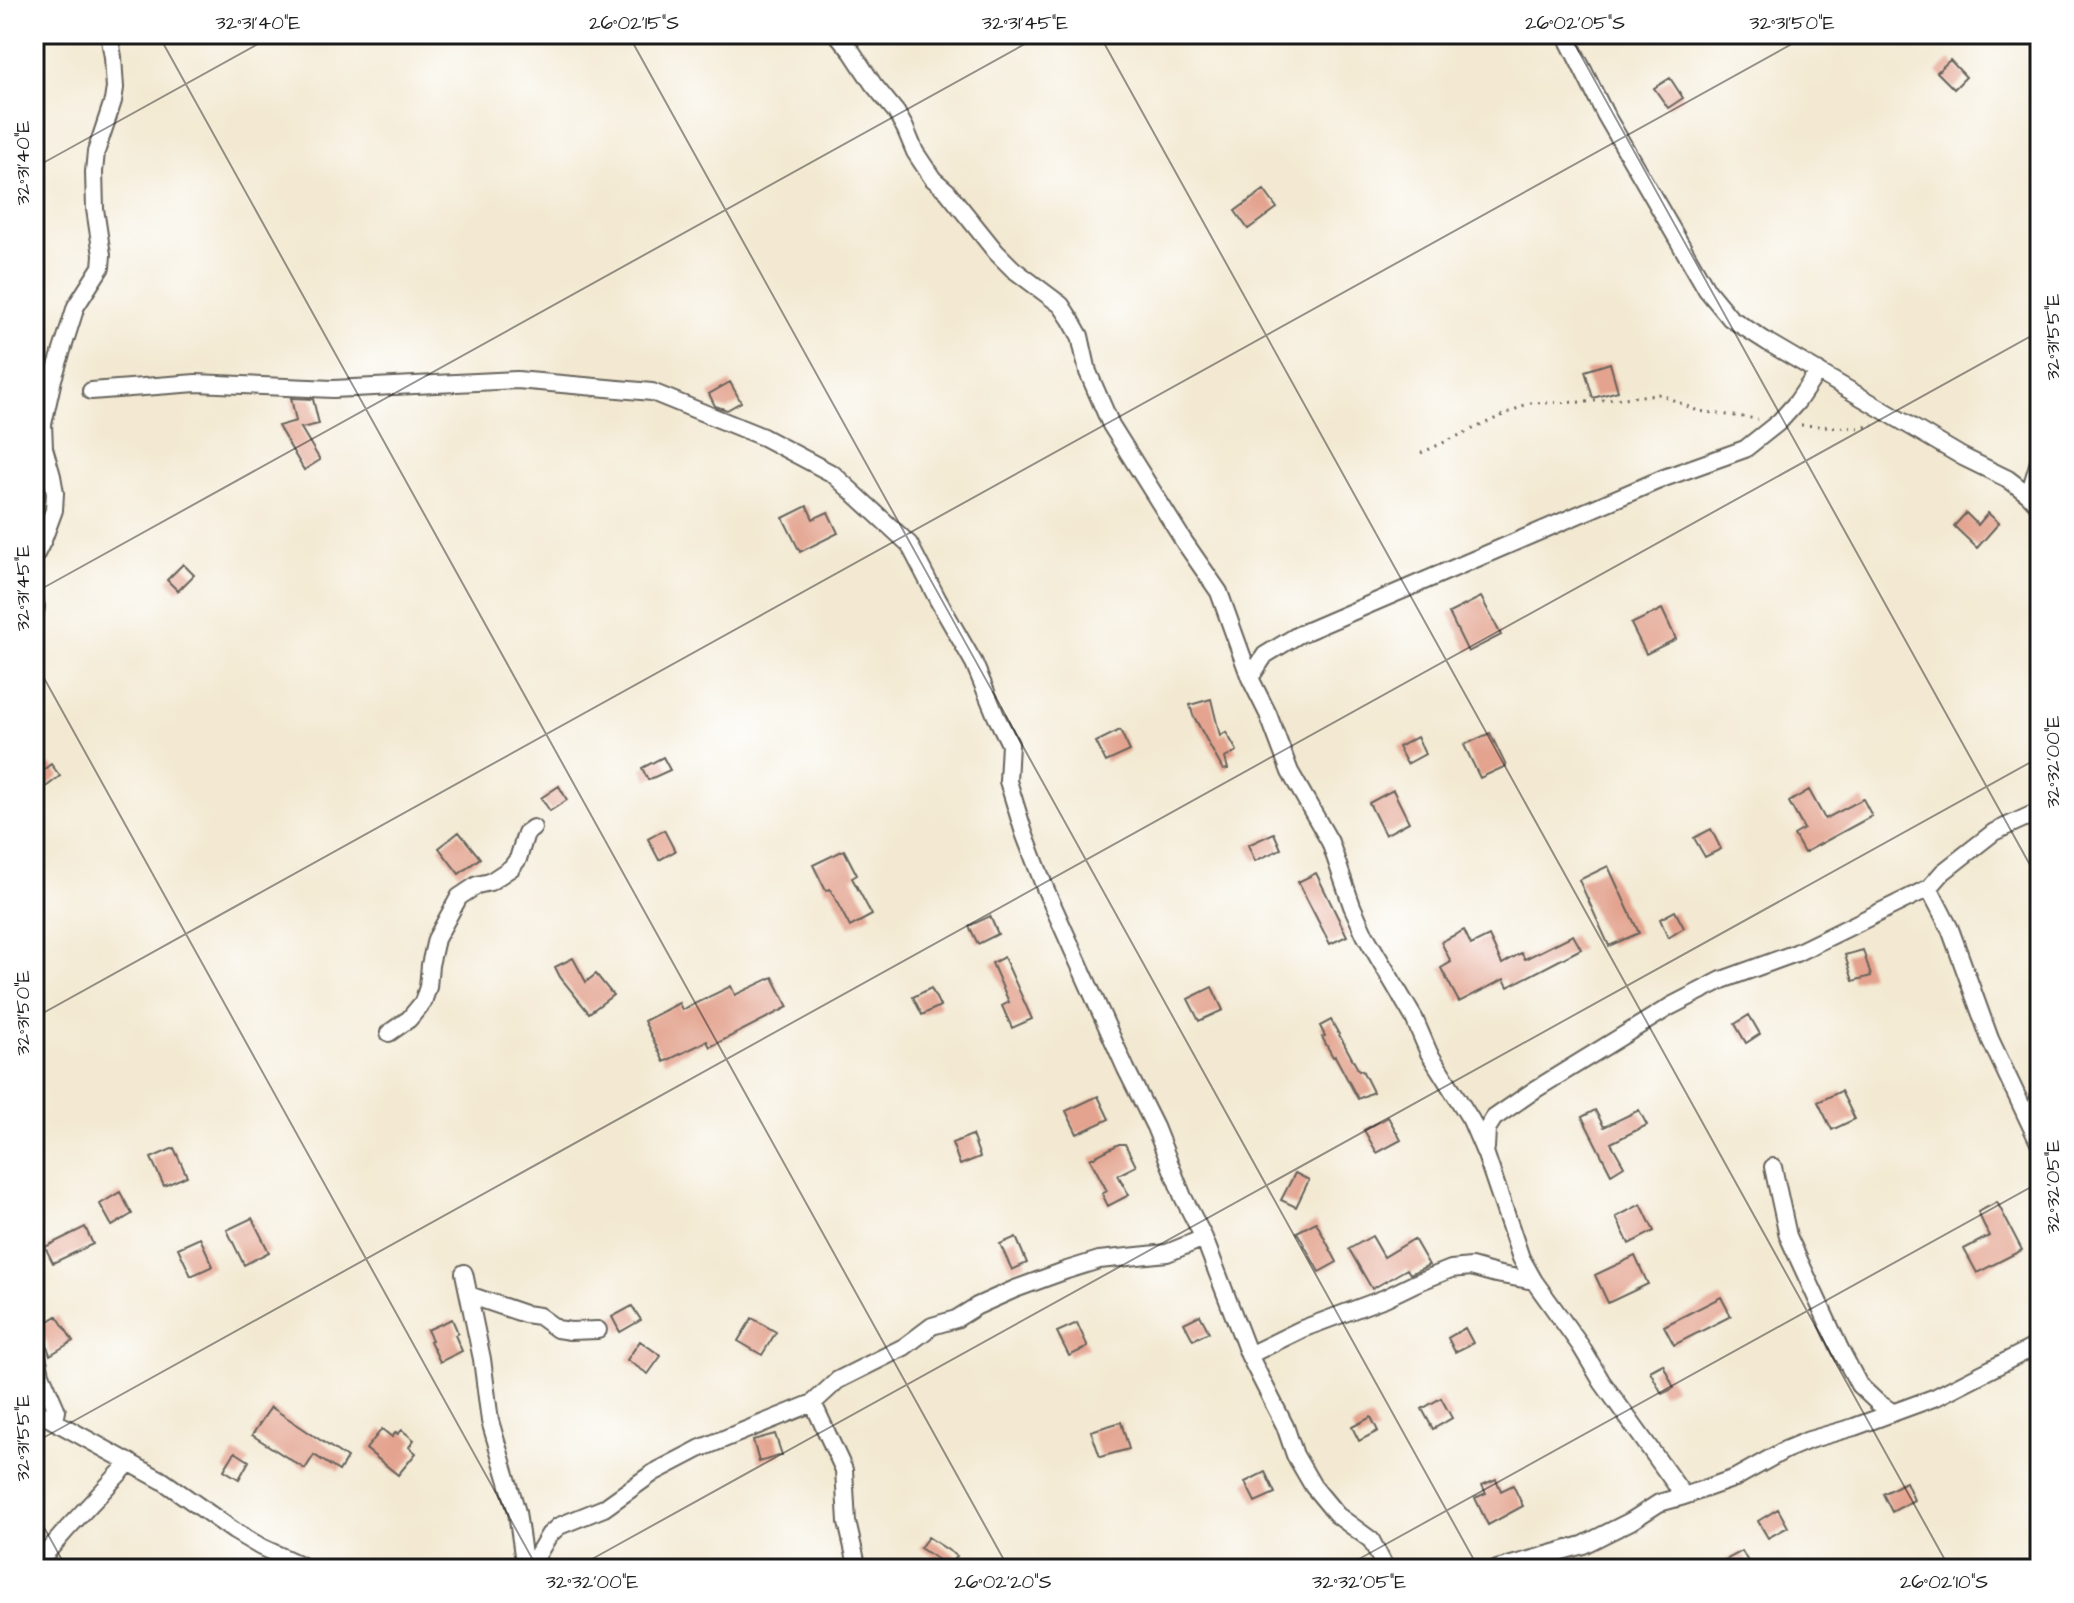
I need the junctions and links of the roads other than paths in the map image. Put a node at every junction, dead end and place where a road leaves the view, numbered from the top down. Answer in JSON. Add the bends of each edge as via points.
{"nodes":[{"id":1,"x":109,"y":34,"type":"edge"},
{"id":2,"x":837,"y":34,"type":"edge"},
{"id":3,"x":1565,"y":34,"type":"edge"},
{"id":4,"x":1818,"y":371,"type":"junction"},
{"id":5,"x":91,"y":391,"type":"dead end"},
{"id":6,"x":2040,"y":458,"type":"edge"},
{"id":7,"x":2035,"y":501,"type":"edge"},
{"id":8,"x":34,"y":558,"type":"edge"},
{"id":9,"x":34,"y":599,"type":"edge"},
{"id":10,"x":34,"y":618,"type":"edge"},
{"id":11,"x":1250,"y":678,"type":"junction"},
{"id":12,"x":2040,"y":811,"type":"edge"},
{"id":13,"x":533,"y":828,"type":"dead end"},
{"id":14,"x":1929,"y":888,"type":"junction"},
{"id":15,"x":389,"y":1033,"type":"dead end"},
{"id":16,"x":2040,"y":1095,"type":"edge"},
{"id":17,"x":2032,"y":1126,"type":"junction"},
{"id":18,"x":2040,"y":1145,"type":"edge"},
{"id":19,"x":1486,"y":1155,"type":"junction"},
{"id":20,"x":1773,"y":1167,"type":"dead end"},
{"id":21,"x":1204,"y":1238,"type":"junction"},
{"id":22,"x":464,"y":1273,"type":"dead end"},
{"id":23,"x":1534,"y":1281,"type":"junction"},
{"id":24,"x":469,"y":1295,"type":"junction"},
{"id":25,"x":598,"y":1330,"type":"dead end"},
{"id":26,"x":34,"y":1341,"type":"edge"},
{"id":27,"x":2040,"y":1344,"type":"edge"},
{"id":28,"x":1249,"y":1355,"type":"junction"},
{"id":29,"x":813,"y":1403,"type":"junction"},
{"id":30,"x":34,"y":1410,"type":"edge"},
{"id":31,"x":1892,"y":1412,"type":"junction"},
{"id":32,"x":55,"y":1421,"type":"junction"},
{"id":33,"x":130,"y":1462,"type":"junction"},
{"id":34,"x":1684,"y":1496,"type":"junction"},
{"id":35,"x":34,"y":1567,"type":"edge"},
{"id":36,"x":309,"y":1569,"type":"edge"},
{"id":37,"x":527,"y":1569,"type":"edge"},
{"id":38,"x":858,"y":1569,"type":"edge"},
{"id":39,"x":1386,"y":1569,"type":"edge"},
{"id":40,"x":1497,"y":1569,"type":"edge"}],
"edges":[{"from":1,"to":8,"type":"street","via":[[115,88],[94,172],[101,267],[76,306],[53,379],[43,424],[54,510]]},
{"from":2,"to":11,"type":"street","via":[[896,112],[933,179],[996,252],[1061,305],[1071,320],[1111,425],[1219,592]]},
{"from":3,"to":4,"type":"street","via":[[1707,290],[1730,318]]},
{"from":4,"to":7,"type":"street","via":[[2008,479]]},
{"from":4,"to":11,"type":"street","via":[[1779,422],[1745,449],[1664,478],[1298,635],[1265,655]]},
{"from":5,"to":21,"type":"street","via":[[196,383],[333,389],[517,380],[652,392],[763,437],[833,474],[909,544],[974,663],[1010,744],[1008,781],[1045,888]]},
{"from":6,"to":7,"type":"street"},
{"from":9,"to":10,"type":"street"},
{"from":11,"to":19,"type":"street","via":[[1290,772],[1330,842],[1365,935]]},
{"from":12,"to":14,"type":"street","via":[[1994,832]]},
{"from":13,"to":15,"type":"street","via":[[511,868],[459,897],[436,939],[423,1002]]},
{"from":14,"to":17,"type":"street"},
{"from":14,"to":19,"type":"street","via":[[1671,1006],[1494,1118],[1487,1129]]},
{"from":16,"to":17,"type":"street"},
{"from":17,"to":18,"type":"street"},
{"from":19,"to":23,"type":"street"},
{"from":20,"to":31,"type":"street","via":[[1788,1236],[1840,1349],[1859,1385]]},
{"from":21,"to":28,"type":"street"},
{"from":21,"to":29,"type":"street","via":[[1167,1253],[1099,1260],[1015,1289],[932,1326],[904,1347],[838,1380]]},
{"from":22,"to":24,"type":"street"},
{"from":23,"to":28,"type":"street","via":[[1471,1267],[1451,1269]]},
{"from":23,"to":34,"type":"street"},
{"from":24,"to":25,"type":"street","via":[[539,1316],[557,1329]]},
{"from":24,"to":37,"type":"street","via":[[490,1421],[517,1512]]},
{"from":26,"to":32,"type":"street","via":[[57,1411]]},
{"from":27,"to":31,"type":"street","via":[[1936,1397]]},
{"from":28,"to":39,"type":"street","via":[[1313,1486],[1337,1515],[1371,1540]]},
{"from":29,"to":37,"type":"street","via":[[699,1449],[604,1508],[559,1526]]},
{"from":29,"to":38,"type":"street","via":[[844,1470],[847,1522]]},
{"from":30,"to":32,"type":"street"},
{"from":31,"to":34,"type":"street","via":[[1797,1445],[1735,1478]]},
{"from":32,"to":33,"type":"street"},
{"from":33,"to":35,"type":"street"},
{"from":33,"to":36,"type":"street","via":[[261,1547]]},
{"from":34,"to":40,"type":"street","via":[[1659,1503],[1583,1545]]}]}
